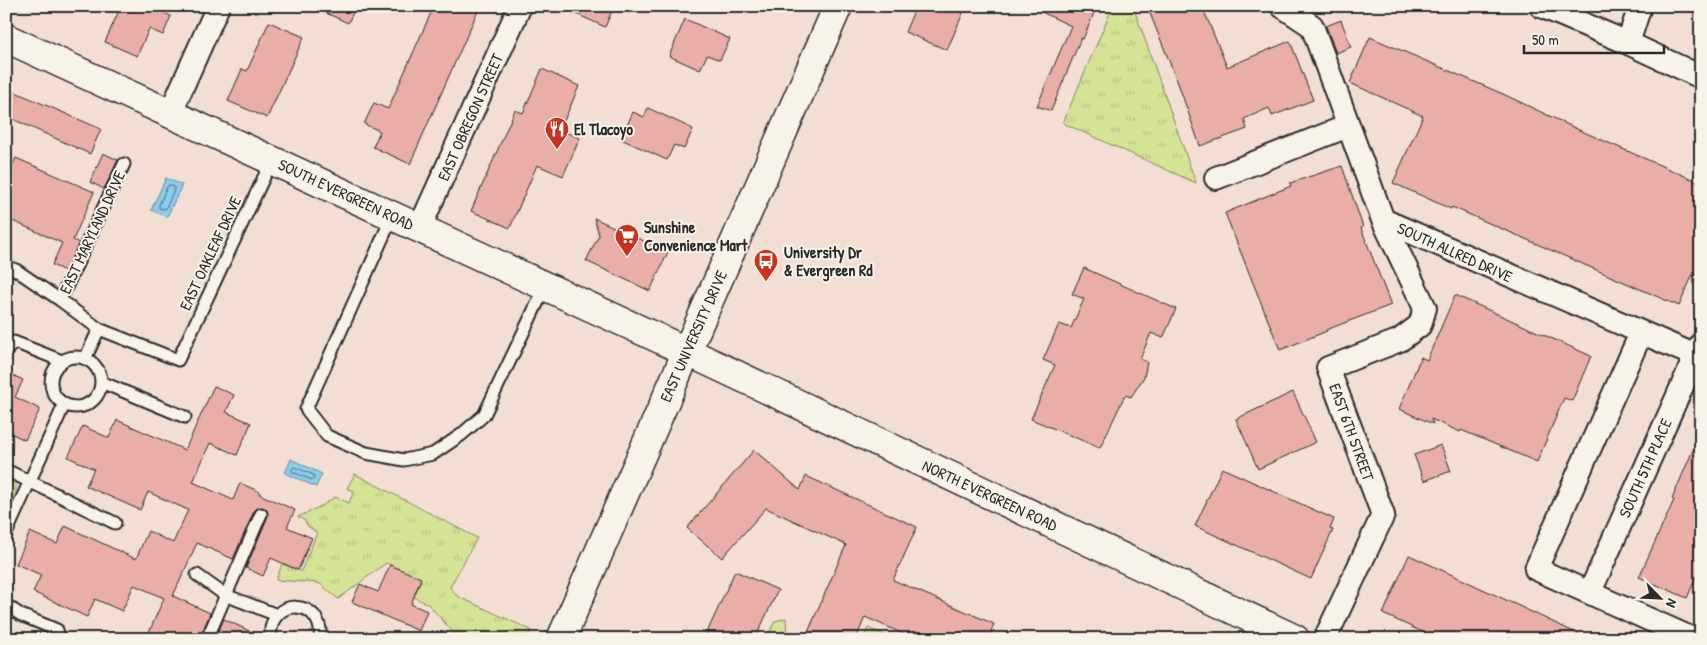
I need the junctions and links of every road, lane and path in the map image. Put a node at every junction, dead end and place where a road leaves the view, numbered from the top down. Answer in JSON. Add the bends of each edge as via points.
{"nodes":[{"id":1,"x":218,"y":6,"type":"edge"},
{"id":2,"x":520,"y":6,"type":"edge"},
{"id":3,"x":838,"y":6,"type":"edge"},
{"id":4,"x":1282,"y":6,"type":"edge"},
{"id":5,"x":1541,"y":6,"type":"edge"},
{"id":6,"x":1640,"y":6,"type":"edge"},
{"id":7,"x":6,"y":38,"type":"edge"},
{"id":8,"x":1628,"y":43,"type":"junction"},
{"id":9,"x":1701,"y":77,"type":"edge"},
{"id":10,"x":170,"y":114,"type":"junction"},
{"id":11,"x":1348,"y":126,"type":"junction"},
{"id":12,"x":272,"y":159,"type":"junction"},
{"id":13,"x":124,"y":164,"type":"dead end"},
{"id":14,"x":1216,"y":178,"type":"dead end"},
{"id":15,"x":392,"y":217,"type":"junction"},
{"id":16,"x":1383,"y":220,"type":"junction"},
{"id":17,"x":420,"y":227,"type":"junction"},
{"id":18,"x":6,"y":266,"type":"edge"},
{"id":19,"x":545,"y":287,"type":"junction"},
{"id":20,"x":60,"y":300,"type":"junction"},
{"id":21,"x":99,"y":329,"type":"junction"},
{"id":22,"x":1641,"y":333,"type":"junction"},
{"id":23,"x":1698,"y":350,"type":"edge"},
{"id":24,"x":6,"y":351,"type":"edge"},
{"id":25,"x":686,"y":351,"type":"junction"},
{"id":26,"x":85,"y":359,"type":"junction"},
{"id":27,"x":62,"y":361,"type":"junction"},
{"id":28,"x":101,"y":382,"type":"junction"},
{"id":29,"x":64,"y":405,"type":"junction"},
{"id":30,"x":185,"y":417,"type":"dead end"},
{"id":31,"x":6,"y":470,"type":"edge"},
{"id":32,"x":31,"y":481,"type":"junction"},
{"id":33,"x":261,"y":514,"type":"dead end"},
{"id":34,"x":115,"y":523,"type":"dead end"},
{"id":35,"x":6,"y":534,"type":"edge"},
{"id":36,"x":197,"y":575,"type":"dead end"},
{"id":37,"x":1590,"y":592,"type":"junction"},
{"id":38,"x":225,"y":594,"type":"junction"},
{"id":39,"x":6,"y":605,"type":"edge"},
{"id":40,"x":277,"y":615,"type":"junction"},
{"id":41,"x":58,"y":635,"type":"edge"},
{"id":42,"x":6,"y":636,"type":"edge"},
{"id":43,"x":14,"y":639,"type":"edge"},
{"id":44,"x":207,"y":639,"type":"edge"},
{"id":45,"x":271,"y":639,"type":"edge"},
{"id":46,"x":320,"y":639,"type":"edge"},
{"id":47,"x":561,"y":639,"type":"edge"},
{"id":48,"x":1295,"y":639,"type":"edge"},
{"id":49,"x":1325,"y":639,"type":"edge"},
{"id":50,"x":1693,"y":639,"type":"edge"}],
"edges":[{"from":1,"to":10,"type":"street"},
{"from":2,"to":17,"type":"street","name":"EAST OBREGON STREET"},
{"from":3,"to":25,"type":"street","name":"EAST UNIVERSITY DRIVE"},
{"from":4,"to":11,"type":"street","name":"SOUTH ALLRED DRIVE","via":[[1312,26]]},
{"from":5,"to":8,"type":"street"},
{"from":6,"to":8,"type":"street"},
{"from":7,"to":10,"type":"street","name":"SOUTH EVERGREEN ROAD"},
{"from":8,"to":9,"type":"street"},
{"from":10,"to":12,"type":"street","name":"SOUTH EVERGREEN ROAD"},
{"from":11,"to":14,"type":"street"},
{"from":11,"to":16,"type":"street","name":"SOUTH ALLRED DRIVE"},
{"from":12,"to":15,"type":"street","name":"SOUTH EVERGREEN ROAD"},
{"from":12,"to":21,"type":"lane","name":"EAST OAKLEAF DRIVE","via":[[178,360]]},
{"from":13,"to":20,"type":"lane","name":"EAST MARYLAND DRIVE"},
{"from":15,"to":17,"type":"street","name":"SOUTH EVERGREEN ROAD"},
{"from":15,"to":19,"type":"lane","via":[[306,409],[327,436],[366,453],[404,460],[433,454],[461,435],[484,415]]},
{"from":16,"to":22,"type":"street","name":"SOUTH ALLRED DRIVE"},
{"from":16,"to":49,"type":"street","name":"EAST 6TH STREET","via":[[1425,308],[1420,325],[1400,340],[1328,368],[1383,515]]},
{"from":17,"to":19,"type":"street","name":"SOUTH EVERGREEN ROAD"},
{"from":18,"to":20,"type":"lane"},
{"from":19,"to":25,"type":"street","name":"SOUTH EVERGREEN ROAD"},
{"from":20,"to":21,"type":"lane"},
{"from":21,"to":26,"type":"lane"},
{"from":22,"to":23,"type":"street","name":"SOUTH ALLRED DRIVE"},
{"from":22,"to":37,"type":"street","via":[[1536,569]]},
{"from":23,"to":37,"type":"street","name":"SOUTH 5TH PLACE"},
{"from":24,"to":27,"type":"lane","via":[[14,342]]},
{"from":25,"to":47,"type":"street","name":"EAST UNIVERSITY DRIVE"},
{"from":25,"to":48,"type":"street","name":"NORTH EVERGREEN ROAD"},
{"from":26,"to":27,"type":"lane","via":[[77,357]]},
{"from":26,"to":28,"type":"lane","via":[[97,368]]},
{"from":27,"to":29,"type":"lane","via":[[52,372],[50,380],[54,395]]},
{"from":28,"to":29,"type":"lane","via":[[92,402],[78,408]]},
{"from":28,"to":30,"type":"lane"},
{"from":29,"to":32,"type":"lane"},
{"from":31,"to":32,"type":"lane"},
{"from":32,"to":34,"type":"lane"},
{"from":32,"to":35,"type":"lane"},
{"from":33,"to":38,"type":"lane"},
{"from":36,"to":38,"type":"lane"},
{"from":37,"to":50,"type":"street"},
{"from":38,"to":40,"type":"lane"},
{"from":38,"to":44,"type":"lane"},
{"from":39,"to":41,"type":"lane"},
{"from":40,"to":45,"type":"lane","via":[[272,622]]},
{"from":40,"to":46,"type":"lane","via":[[291,607],[308,610],[318,622]]},
{"from":42,"to":43,"type":"lane"}]}
